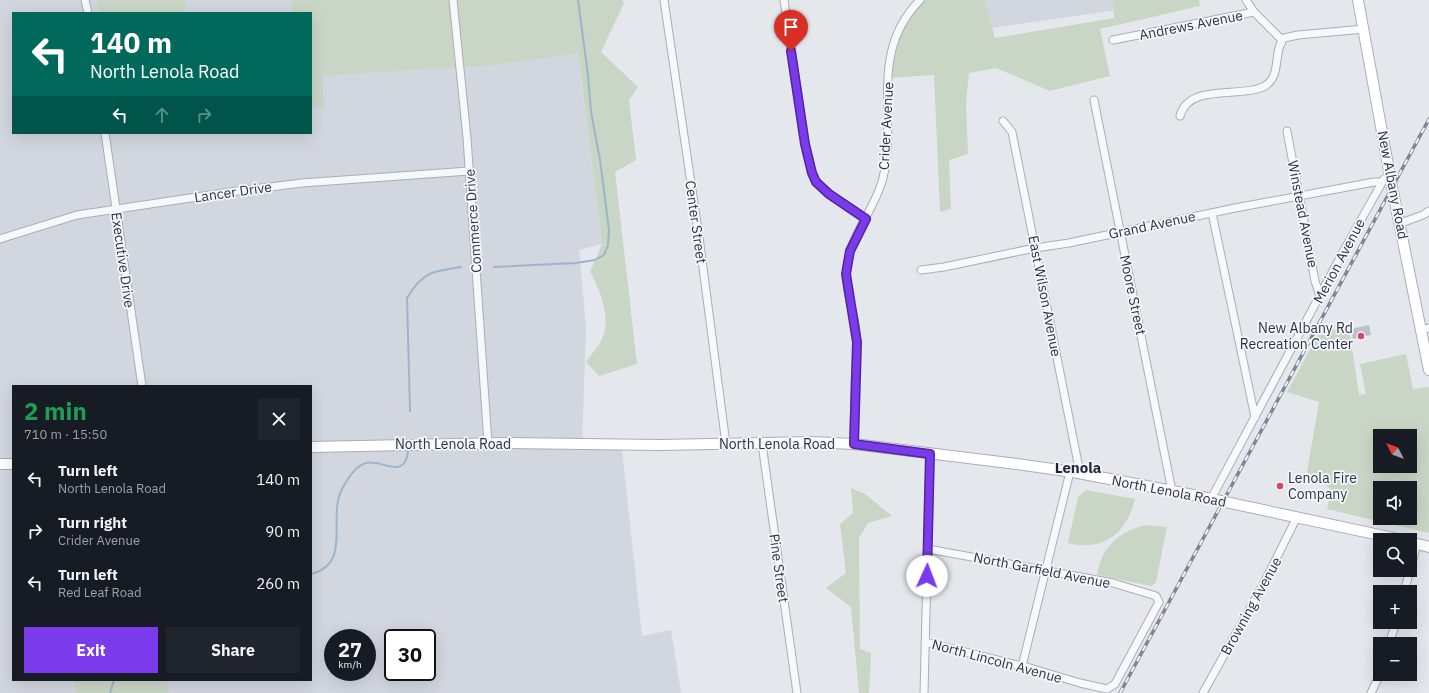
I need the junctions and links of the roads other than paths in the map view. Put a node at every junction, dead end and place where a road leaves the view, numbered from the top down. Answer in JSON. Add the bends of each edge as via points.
{"nodes":[{"id":1,"x":86,"y":0,"type":"edge"},
{"id":2,"x":453,"y":0,"type":"edge"},
{"id":3,"x":664,"y":0,"type":"edge"},
{"id":4,"x":784,"y":0,"type":"edge"},
{"id":5,"x":920,"y":0,"type":"edge"},
{"id":6,"x":1246,"y":0,"type":"edge"},
{"id":7,"x":1358,"y":0,"type":"edge"},
{"id":8,"x":88,"y":12,"type":"edge"},
{"id":9,"x":1254,"y":12,"type":"junction"},
{"id":10,"x":1364,"y":29,"type":"junction"},
{"id":11,"x":1113,"y":40,"type":"dead end"},
{"id":12,"x":1282,"y":40,"type":"junction"},
{"id":13,"x":1094,"y":100,"type":"dead end"},
{"id":14,"x":1180,"y":116,"type":"dead end"},
{"id":15,"x":1003,"y":121,"type":"dead end"},
{"id":16,"x":1287,"y":131,"type":"dead end"},
{"id":17,"x":106,"y":134,"type":"edge"},
{"id":18,"x":470,"y":171,"type":"junction"},
{"id":19,"x":1390,"y":172,"type":"junction"},
{"id":20,"x":1382,"y":182,"type":"junction"},
{"id":21,"x":1299,"y":196,"type":"junction"},
{"id":22,"x":116,"y":209,"type":"junction"},
{"id":23,"x":1429,"y":211,"type":"edge"},
{"id":24,"x":1212,"y":213,"type":"junction"},
{"id":25,"x":866,"y":219,"type":"junction"},
{"id":26,"x":1400,"y":223,"type":"junction"},
{"id":27,"x":1120,"y":232,"type":"junction"},
{"id":28,"x":0,"y":239,"type":"edge"},
{"id":29,"x":1035,"y":248,"type":"junction"},
{"id":30,"x":921,"y":270,"type":"dead end"},
{"id":31,"x":1320,"y":296,"type":"junction"},
{"id":32,"x":1425,"y":329,"type":"edge"},
{"id":33,"x":1429,"y":370,"type":"edge"},
{"id":34,"x":142,"y":385,"type":"edge"},
{"id":35,"x":1255,"y":418,"type":"junction"},
{"id":36,"x":488,"y":443,"type":"junction"},
{"id":37,"x":726,"y":444,"type":"junction"},
{"id":38,"x":762,"y":444,"type":"junction"},
{"id":39,"x":854,"y":444,"type":"junction"},
{"id":40,"x":312,"y":447,"type":"edge"},
{"id":41,"x":930,"y":454,"type":"junction"},
{"id":42,"x":0,"y":464,"type":"edge"},
{"id":43,"x":12,"y":464,"type":"edge"},
{"id":44,"x":1074,"y":473,"type":"junction"},
{"id":45,"x":1172,"y":491,"type":"junction"},
{"id":46,"x":1211,"y":499,"type":"junction"},
{"id":47,"x":1296,"y":517,"type":"junction"},
{"id":48,"x":1373,"y":534,"type":"edge"},
{"id":49,"x":1417,"y":544,"type":"edge"},
{"id":50,"x":1429,"y":547,"type":"edge"},
{"id":51,"x":928,"y":549,"type":"junction"},
{"id":52,"x":1044,"y":571,"type":"junction"},
{"id":53,"x":925,"y":642,"type":"junction"},
{"id":54,"x":1022,"y":666,"type":"junction"},
{"id":55,"x":1377,"y":681,"type":"edge"},
{"id":56,"x":1115,"y":684,"type":"joint"},
{"id":57,"x":797,"y":693,"type":"edge"},
{"id":58,"x":924,"y":693,"type":"edge"},
{"id":59,"x":1203,"y":693,"type":"edge"},
{"id":60,"x":1371,"y":693,"type":"edge"}],
"edges":[{"from":1,"to":8,"type":"street"},
{"from":2,"to":18,"type":"street","name":"Commerce Drive"},
{"from":3,"to":37,"type":"street","name":"Center Street","via":[[691,178]]},
{"from":4,"to":25,"type":"street","via":[[805,144],[812,173],[816,182],[829,194]]},
{"from":5,"to":25,"type":"street","name":"Crider Avenue","via":[[902,23],[890,51],[885,168],[879,192]]},
{"from":6,"to":9,"type":"street"},
{"from":7,"to":10,"type":"main road","name":"New Albany Road"},
{"from":9,"to":11,"type":"street","name":"Andrews Avenue"},
{"from":9,"to":12,"type":"street","name":"Andrews Avenue"},
{"from":10,"to":12,"type":"street","via":[[1298,35]]},
{"from":10,"to":19,"type":"main road","name":"New Albany Road"},
{"from":12,"to":14,"type":"street","via":[[1278,46],[1276,68],[1268,83],[1256,88],[1213,93],[1197,98],[1183,109]]},
{"from":13,"to":27,"type":"street","name":"Moore Street"},
{"from":15,"to":29,"type":"street","name":"East Wilson Avenue","via":[[1012,132]]},
{"from":16,"to":21,"type":"street","name":"Winstead Avenue"},
{"from":17,"to":22,"type":"street","name":"Executive Drive"},
{"from":18,"to":22,"type":"street","name":"Lancer Drive","via":[[285,184]]},
{"from":18,"to":36,"type":"street","name":"Commerce Drive"},
{"from":19,"to":20,"type":"street","name":"Merion Avenue"},
{"from":19,"to":26,"type":"main road","name":"New Albany Road"},
{"from":20,"to":21,"type":"street","name":"Grand Avenue"},
{"from":20,"to":31,"type":"street","name":"Merion Avenue"},
{"from":21,"to":24,"type":"street","name":"Grand Avenue"},
{"from":21,"to":31,"type":"street","name":"Winstead Avenue"},
{"from":22,"to":28,"type":"street","name":"Lancer Drive","via":[[65,218]]},
{"from":22,"to":34,"type":"street","name":"Executive Drive"},
{"from":23,"to":26,"type":"street"},
{"from":24,"to":27,"type":"street","name":"Grand Avenue"},
{"from":24,"to":35,"type":"street"},
{"from":25,"to":39,"type":"street","name":"Crider Avenue","via":[[850,251],[846,274],[857,342]]},
{"from":26,"to":32,"type":"main road","name":"New Albany Road"},
{"from":27,"to":29,"type":"street","name":"Grand Avenue"},
{"from":27,"to":45,"type":"street","name":"Moore Street"},
{"from":29,"to":30,"type":"street","name":"Grand Avenue"},
{"from":29,"to":44,"type":"street","name":"East Wilson Avenue","via":[[1078,463]]},
{"from":31,"to":35,"type":"street","name":"Merion Avenue"},
{"from":32,"to":33,"type":"main road","name":"New Albany Road"},
{"from":35,"to":46,"type":"street","name":"Merion Avenue"},
{"from":36,"to":37,"type":"main road","name":"North Lenola Road"},
{"from":36,"to":40,"type":"main road","name":"North Lenola Road"},
{"from":37,"to":38,"type":"main road","name":"North Lenola Road"},
{"from":38,"to":39,"type":"main road","name":"North Lenola Road"},
{"from":38,"to":57,"type":"street","name":"Pine Street"},
{"from":39,"to":41,"type":"main road","name":"North Lenola Road"},
{"from":41,"to":44,"type":"main road","name":"North Lenola Road"},
{"from":41,"to":51,"type":"street"},
{"from":42,"to":43,"type":"main road"},
{"from":44,"to":45,"type":"main road","name":"North Lenola Road"},
{"from":44,"to":52,"type":"street"},
{"from":45,"to":46,"type":"main road","name":"North Lenola Road"},
{"from":46,"to":47,"type":"main road","name":"North Lenola Road"},
{"from":47,"to":48,"type":"main road","name":"North Lenola Road"},
{"from":47,"to":59,"type":"street","name":"Browning Avenue","via":[[1256,598]]},
{"from":49,"to":50,"type":"main road"},
{"from":51,"to":52,"type":"street","name":"North Garfield Avenue"},
{"from":51,"to":53,"type":"street"},
{"from":52,"to":54,"type":"street"},
{"from":52,"to":56,"type":"street","name":"North Garfield Avenue","via":[[1113,583],[1156,596],[1159,602],[1157,607]]},
{"from":53,"to":54,"type":"street","name":"North Lincoln Avenue"},
{"from":53,"to":58,"type":"street"},
{"from":54,"to":56,"type":"street","name":"North Lincoln Avenue","via":[[1101,688],[1107,689]]},
{"from":55,"to":60,"type":"street"}]}
